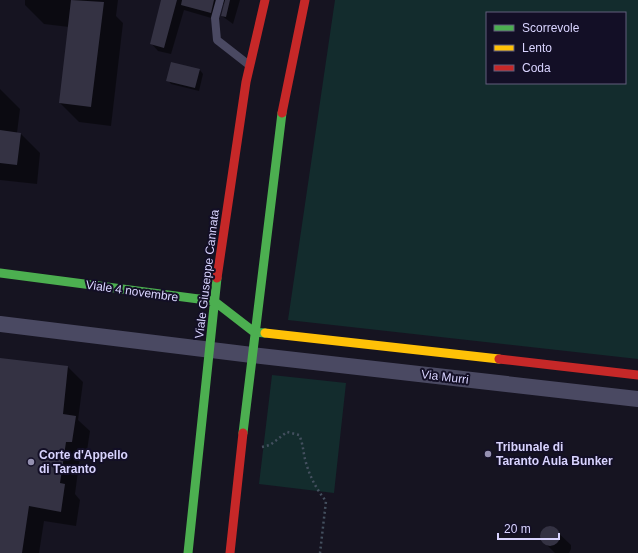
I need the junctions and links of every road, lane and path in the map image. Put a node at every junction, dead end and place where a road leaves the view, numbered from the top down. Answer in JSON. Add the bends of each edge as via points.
{"nodes":[{"id":1,"x":220,"y":0,"type":"edge"},
{"id":2,"x":265,"y":0,"type":"edge"},
{"id":3,"x":305,"y":0,"type":"edge"},
{"id":4,"x":250,"y":67,"type":"junction"},
{"id":5,"x":0,"y":273,"type":"edge"},
{"id":6,"x":214,"y":301,"type":"junction"},
{"id":7,"x":0,"y":324,"type":"edge"},
{"id":8,"x":254,"y":332,"type":"junction"},
{"id":9,"x":211,"y":349,"type":"junction"},
{"id":10,"x":252,"y":355,"type":"junction"},
{"id":11,"x":638,"y":374,"type":"edge"},
{"id":12,"x":638,"y":399,"type":"edge"},
{"id":13,"x":242,"y":444,"type":"junction"},
{"id":14,"x":188,"y":553,"type":"edge"},
{"id":15,"x":230,"y":553,"type":"edge"},
{"id":16,"x":320,"y":553,"type":"edge"}],
"edges":[{"from":1,"to":4,"type":"lane","via":[[215,18],[217,40]]},
{"from":2,"to":4,"type":"street","name":"Viale Giuseppe Cannata"},
{"from":3,"to":8,"type":"street","via":[[286,87]]},
{"from":4,"to":6,"type":"street","name":"Viale Giuseppe Cannata"},
{"from":5,"to":6,"type":"street","name":"Viale 4 novembre"},
{"from":6,"to":8,"type":"street"},
{"from":6,"to":9,"type":"street","name":"Viale Giuseppe Cannata"},
{"from":7,"to":9,"type":"street"},
{"from":8,"to":10,"type":"street"},
{"from":8,"to":11,"type":"street","name":"Via Murri"},
{"from":9,"to":10,"type":"street"},
{"from":9,"to":14,"type":"street","name":"Viale Giuseppe Cannata"},
{"from":10,"to":12,"type":"street","name":"Via Murri"},
{"from":10,"to":13,"type":"street"},
{"from":13,"to":15,"type":"street"},
{"from":13,"to":16,"type":"path","via":[[264,447],[287,432],[299,435],[308,470],[317,491],[326,501]]}]}
